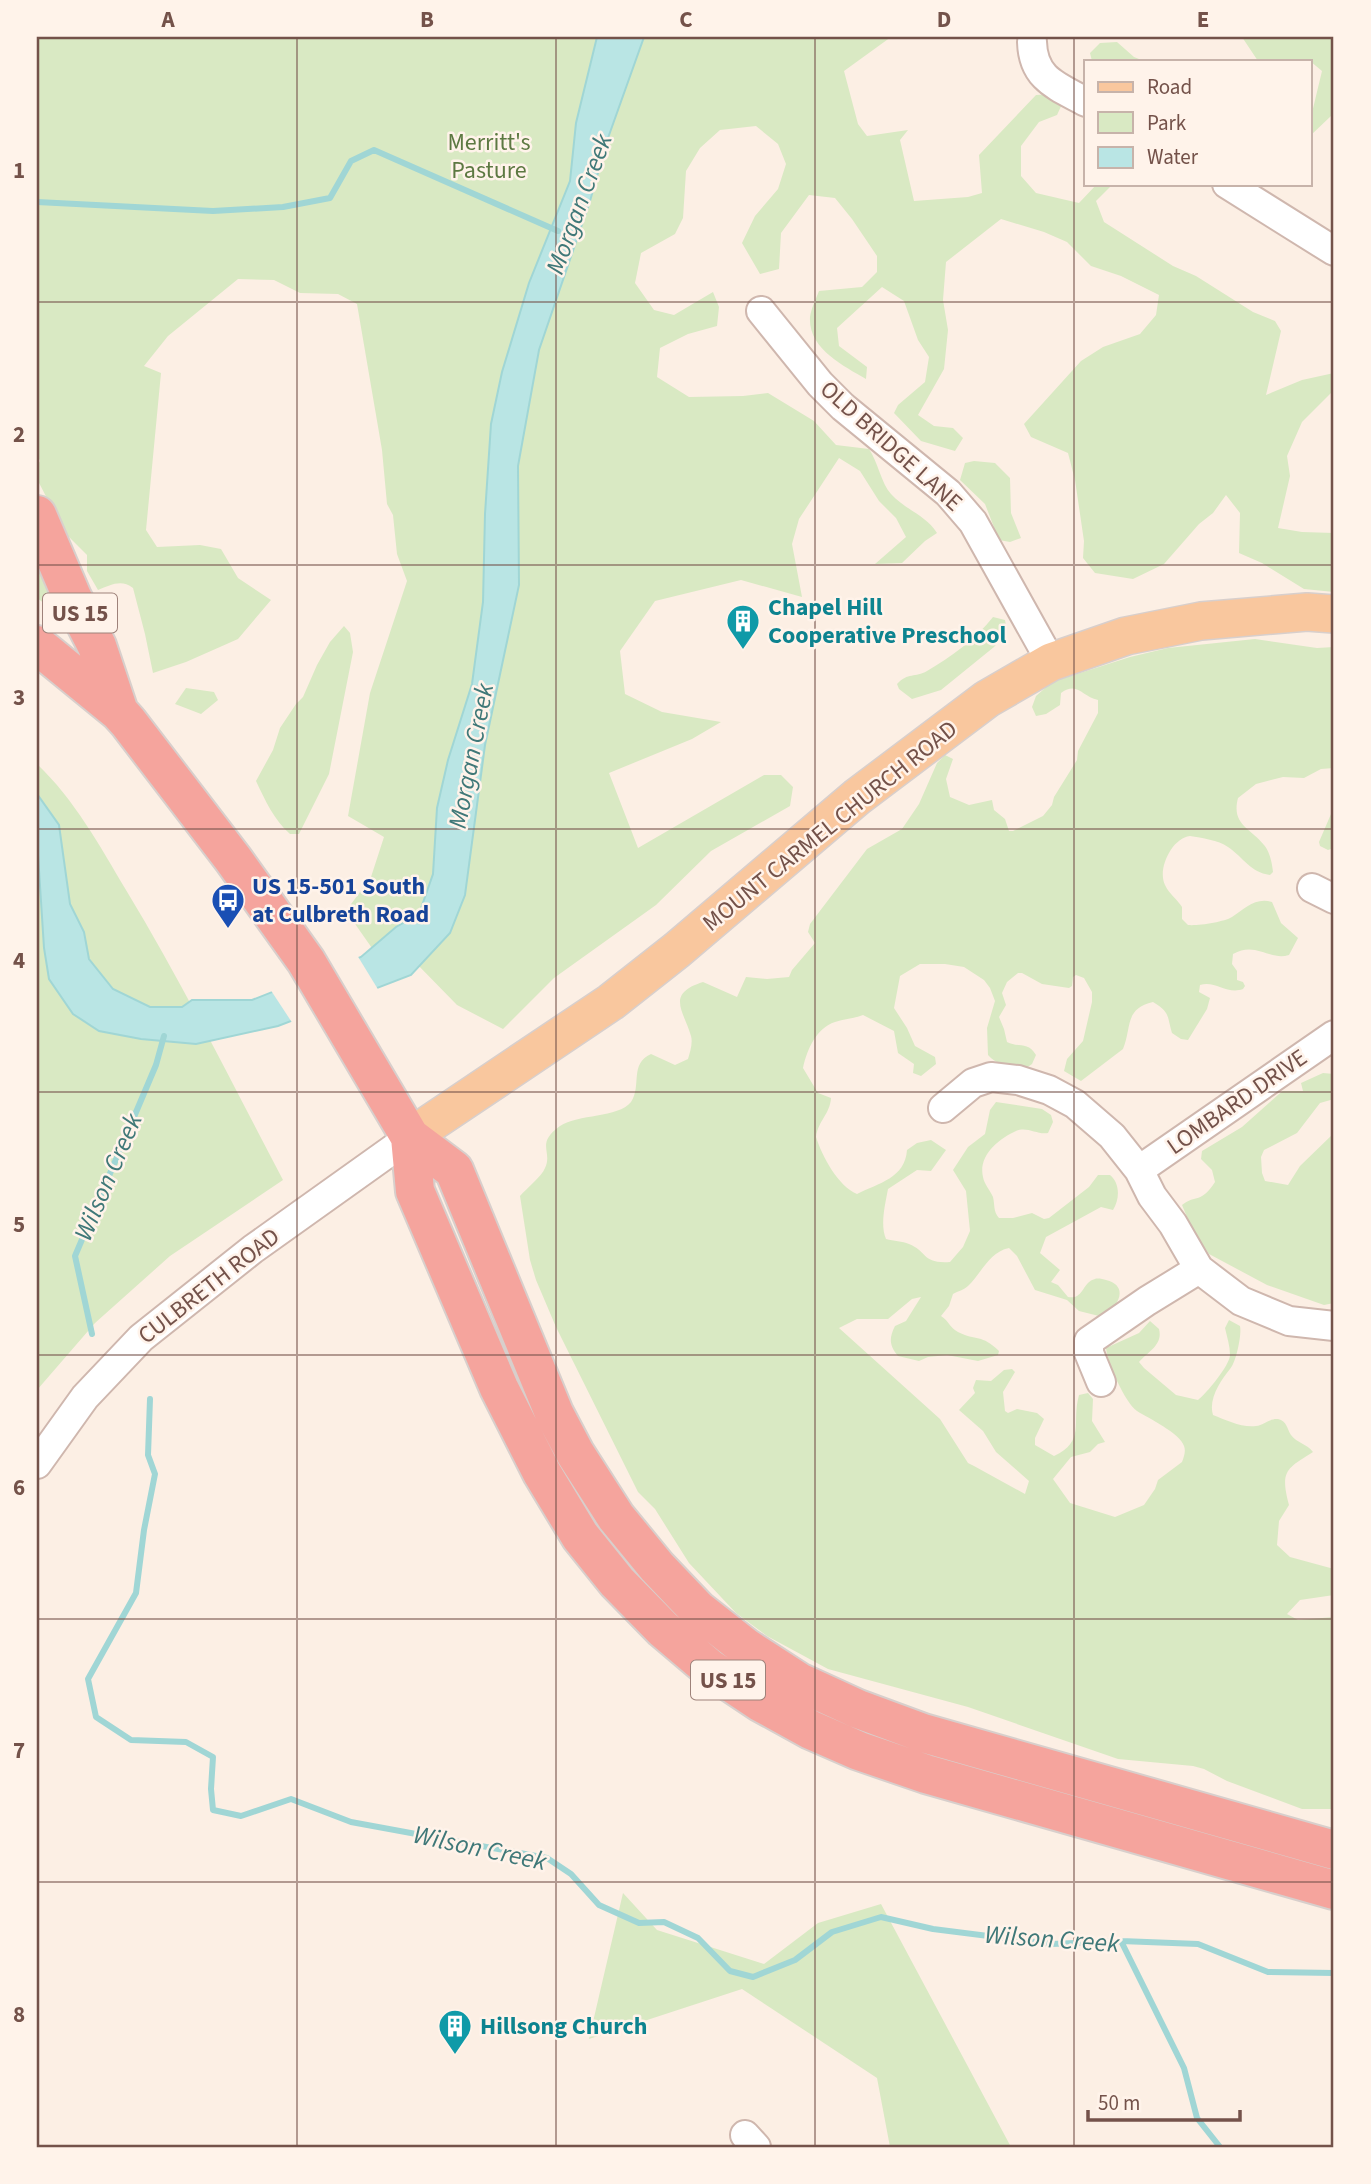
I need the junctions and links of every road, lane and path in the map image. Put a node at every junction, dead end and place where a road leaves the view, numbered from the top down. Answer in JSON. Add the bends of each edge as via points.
{"nodes":[{"id":1,"x":1032,"y":42,"type":"dead end"},
{"id":2,"x":1084,"y":101,"type":"edge"},
{"id":3,"x":1230,"y":186,"type":"edge"},
{"id":4,"x":1334,"y":251,"type":"edge"},
{"id":5,"x":761,"y":311,"type":"dead end"},
{"id":6,"x":37,"y":515,"type":"edge"},
{"id":7,"x":1334,"y":614,"type":"edge"},
{"id":8,"x":37,"y":645,"type":"edge"},
{"id":9,"x":1051,"y":662,"type":"junction"},
{"id":10,"x":119,"y":712,"type":"junction"},
{"id":11,"x":1334,"y":1035,"type":"edge"},
{"id":12,"x":943,"y":1108,"type":"dead end"},
{"id":13,"x":410,"y":1138,"type":"junction"},
{"id":14,"x":1139,"y":1170,"type":"junction"},
{"id":15,"x":1199,"y":1269,"type":"junction"},
{"id":16,"x":1334,"y":1326,"type":"edge"},
{"id":17,"x":1101,"y":1381,"type":"dead end"},
{"id":18,"x":37,"y":1464,"type":"edge"},
{"id":19,"x":1334,"y":1850,"type":"edge"},
{"id":20,"x":1334,"y":1890,"type":"edge"}],
"edges":[{"from":1,"to":2,"type":"street","via":[[1041,74]]},
{"from":3,"to":4,"type":"street"},
{"from":5,"to":9,"type":"street","name":"OLD BRIDGE LANE","via":[[820,384],[948,493],[973,522]]},
{"from":6,"to":10,"type":"highway","number":"US 15","via":[[97,646]]},
{"from":7,"to":9,"type":"main road","name":"MOUNT CARMEL CHURCH ROAD","via":[[1201,621],[1126,636]]},
{"from":8,"to":10,"type":"highway","number":"US 15"},
{"from":9,"to":13,"type":"main road","name":"MOUNT CARMEL CHURCH ROAD","via":[[987,699],[857,797],[611,1002]]},
{"from":10,"to":13,"type":"highway","number":"US 15","via":[[194,806],[319,981]]},
{"from":11,"to":14,"type":"street","name":"LOMBARD DRIVE"},
{"from":12,"to":14,"type":"street","via":[[973,1083],[991,1077],[1018,1080],[1075,1104],[1112,1136]]},
{"from":13,"to":18,"type":"street","name":"CULBRETH ROAD","via":[[253,1249],[141,1338],[85,1397]]},
{"from":13,"to":19,"type":"highway","number":"US 15","via":[[454,1170],[554,1413],[616,1517],[698,1610],[745,1647],[799,1682],[923,1733]]},
{"from":13,"to":20,"type":"highway","number":"US 15","via":[[415,1191],[499,1388],[542,1473],[580,1536],[617,1582],[709,1668],[760,1702],[859,1751]]},
{"from":14,"to":15,"type":"street"},
{"from":15,"to":16,"type":"street","via":[[1241,1301],[1289,1321]]},
{"from":15,"to":17,"type":"street","via":[[1089,1341],[1088,1353]]}]}
